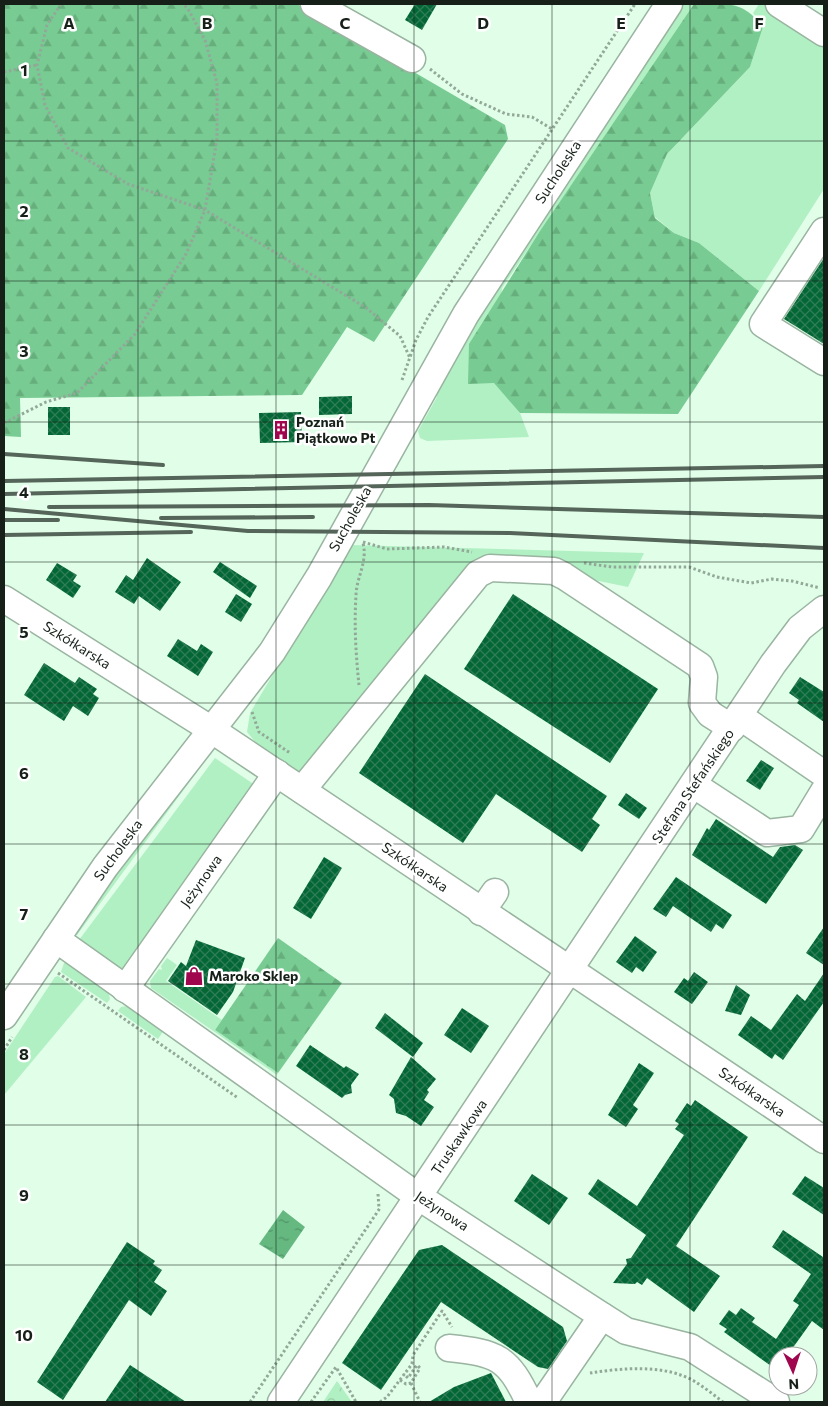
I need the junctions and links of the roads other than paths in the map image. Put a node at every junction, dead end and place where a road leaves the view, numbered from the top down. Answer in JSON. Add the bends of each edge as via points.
{"nodes":[{"id":1,"x":314,"y":4,"type":"edge"},
{"id":2,"x":669,"y":4,"type":"edge"},
{"id":3,"x":779,"y":4,"type":"edge"},
{"id":4,"x":824,"y":33,"type":"edge"},
{"id":5,"x":412,"y":59,"type":"road end"},
{"id":6,"x":824,"y":231,"type":"edge"},
{"id":7,"x":824,"y":362,"type":"edge"},
{"id":8,"x":4,"y":599,"type":"edge"},
{"id":9,"x":824,"y":599,"type":"edge"},
{"id":10,"x":736,"y":722,"type":"junction"},
{"id":11,"x":212,"y":730,"type":"junction"},
{"id":12,"x":277,"y":773,"type":"junction"},
{"id":13,"x":824,"y":774,"type":"edge"},
{"id":14,"x":694,"y":785,"type":"junction"},
{"id":15,"x":302,"y":790,"type":"junction"},
{"id":16,"x":824,"y":791,"type":"edge"},
{"id":17,"x":56,"y":939,"type":"junction"},
{"id":18,"x":570,"y":970,"type":"junction"},
{"id":19,"x":125,"y":989,"type":"junction"},
{"id":20,"x":4,"y":1016,"type":"edge"},
{"id":21,"x":824,"y":1140,"type":"edge"},
{"id":22,"x":419,"y":1197,"type":"junction"},
{"id":23,"x":602,"y":1316,"type":"junction"},
{"id":24,"x":449,"y":1336,"type":"road end"},
{"id":25,"x":281,"y":1402,"type":"edge"},
{"id":26,"x":529,"y":1402,"type":"edge"},
{"id":27,"x":543,"y":1402,"type":"edge"},
{"id":28,"x":776,"y":1402,"type":"edge"}],
"edges":[{"from":1,"to":5,"type":"street"},
{"from":2,"to":11,"type":"street","name":"Sucholeska","via":[[466,314],[351,541]]},
{"from":3,"to":4,"type":"street"},
{"from":6,"to":7,"type":"street","via":[[764,324]]},
{"from":8,"to":11,"type":"street","name":"Szkółkarska"},
{"from":9,"to":10,"type":"street","name":"Stefana Stefańskiego","via":[[800,628]]},
{"from":10,"to":13,"type":"street"},
{"from":10,"to":14,"type":"street","name":"Stefana Stefańskiego"},
{"from":10,"to":15,"type":"street","via":[[710,714],[702,703],[704,677],[700,666],[604,602],[554,571],[490,568],[478,574]]},
{"from":11,"to":12,"type":"street","name":"Szkółkarska"},
{"from":11,"to":17,"type":"street","name":"Sucholeska","via":[[142,818]]},
{"from":12,"to":15,"type":"street","name":"Szkółkarska"},
{"from":12,"to":19,"type":"street","name":"Jeżynowa"},
{"from":14,"to":16,"type":"street","via":[[767,833],[800,829]]},
{"from":14,"to":18,"type":"street","name":"Stefana Stefańskiego"},
{"from":15,"to":18,"type":"street","name":"Szkółkarska","via":[[488,902]]},
{"from":17,"to":19,"type":"street","name":"Jeżynowa"},
{"from":17,"to":20,"type":"street","name":"Sucholeska"},
{"from":18,"to":21,"type":"street","name":"Szkółkarska"},
{"from":18,"to":22,"type":"street","name":"Truskawkowa"},
{"from":19,"to":22,"type":"street","name":"Jeżynowa"},
{"from":22,"to":23,"type":"street","name":"Jeżynowa"},
{"from":22,"to":25,"type":"street","name":"Truskawkowa"},
{"from":23,"to":27,"type":"street"},
{"from":23,"to":28,"type":"street","name":"Jeżynowa","via":[[626,1331],[690,1347]]},
{"from":24,"to":26,"type":"street","via":[[506,1363]]}]}
